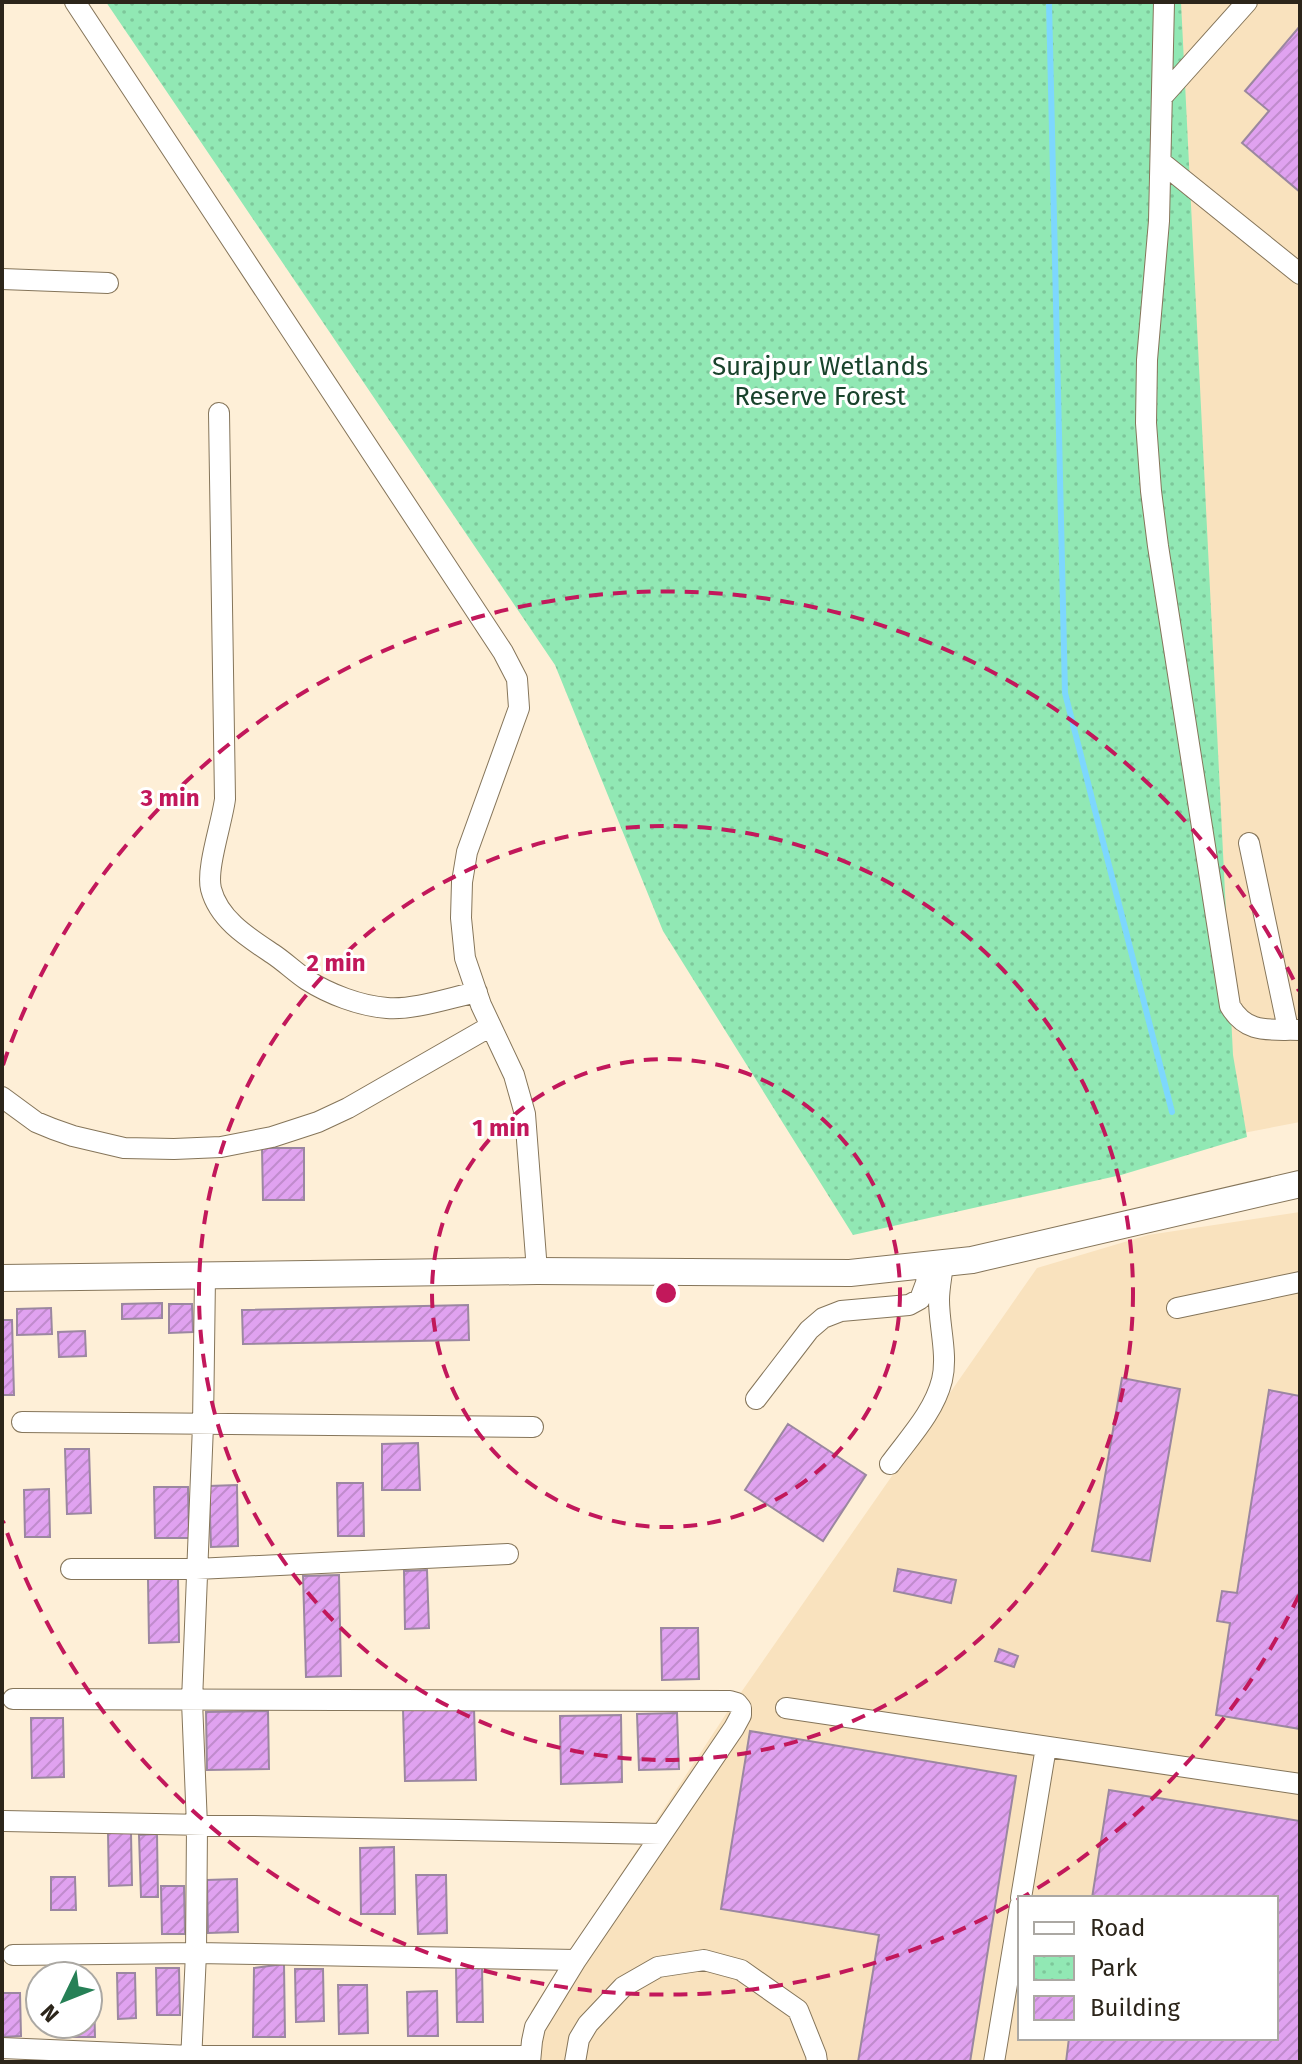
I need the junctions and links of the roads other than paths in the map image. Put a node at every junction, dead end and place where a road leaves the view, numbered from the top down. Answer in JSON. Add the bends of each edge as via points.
{"nodes":[{"id":1,"x":75,"y":2,"type":"edge"},
{"id":2,"x":1164,"y":2,"type":"edge"},
{"id":3,"x":1247,"y":2,"type":"edge"},
{"id":4,"x":1162,"y":97,"type":"junction"},
{"id":5,"x":1161,"y":162,"type":"junction"},
{"id":6,"x":1300,"y":274,"type":"edge"},
{"id":7,"x":2,"y":279,"type":"edge"},
{"id":8,"x":108,"y":283,"type":"dead end"},
{"id":9,"x":219,"y":413,"type":"dead end"},
{"id":10,"x":1249,"y":843,"type":"dead end"},
{"id":11,"x":477,"y":992,"type":"junction"},
{"id":12,"x":491,"y":1026,"type":"junction"},
{"id":13,"x":1294,"y":1030,"type":"edge"},
{"id":14,"x":2,"y":1097,"type":"edge"},
{"id":15,"x":1300,"y":1184,"type":"edge"},
{"id":16,"x":936,"y":1264,"type":"junction"},
{"id":17,"x":537,"y":1271,"type":"junction"},
{"id":18,"x":205,"y":1276,"type":"junction"},
{"id":19,"x":2,"y":1278,"type":"edge"},
{"id":20,"x":1300,"y":1282,"type":"edge"},
{"id":21,"x":1177,"y":1308,"type":"dead end"},
{"id":22,"x":756,"y":1399,"type":"dead end"},
{"id":23,"x":22,"y":1422,"type":"dead end"},
{"id":24,"x":203,"y":1425,"type":"junction"},
{"id":25,"x":533,"y":1427,"type":"dead end"},
{"id":26,"x":890,"y":1464,"type":"dead end"},
{"id":27,"x":508,"y":1554,"type":"dead end"},
{"id":28,"x":71,"y":1569,"type":"dead end"},
{"id":29,"x":196,"y":1569,"type":"junction"},
{"id":30,"x":13,"y":1699,"type":"dead end"},
{"id":31,"x":192,"y":1701,"type":"junction"},
{"id":32,"x":786,"y":1708,"type":"dead end"},
{"id":33,"x":1046,"y":1747,"type":"junction"},
{"id":34,"x":1300,"y":1784,"type":"edge"},
{"id":35,"x":4,"y":1821,"type":"dead end"},
{"id":36,"x":197,"y":1826,"type":"junction"},
{"id":37,"x":661,"y":1834,"type":"junction"},
{"id":38,"x":1021,"y":1896,"type":"edge"},
{"id":39,"x":1018,"y":1918,"type":"edge"},
{"id":40,"x":196,"y":1953,"type":"junction"},
{"id":41,"x":13,"y":1955,"type":"dead end"},
{"id":42,"x":576,"y":1960,"type":"junction"},
{"id":43,"x":2,"y":2048,"type":"edge"},
{"id":44,"x":191,"y":2059,"type":"edge"},
{"id":45,"x":530,"y":2059,"type":"edge"},
{"id":46,"x":575,"y":2062,"type":"edge"},
{"id":47,"x":817,"y":2062,"type":"edge"},
{"id":48,"x":994,"y":2062,"type":"edge"}],
"edges":[{"from":1,"to":11,"type":"street","via":[[517,679],[519,708],[467,852],[462,882],[465,958]]},
{"from":2,"to":4,"type":"street"},
{"from":3,"to":4,"type":"street"},
{"from":4,"to":5,"type":"street"},
{"from":5,"to":6,"type":"street"},
{"from":5,"to":13,"type":"street","via":[[1146,423],[1158,546],[1230,1006],[1244,1024]]},
{"from":7,"to":8,"type":"street"},
{"from":9,"to":11,"type":"street","via":[[225,799],[209,874],[211,890],[235,927],[337,995],[366,1005],[403,1008]]},
{"from":10,"to":13,"type":"street"},
{"from":11,"to":12,"type":"street"},
{"from":12,"to":14,"type":"street","via":[[338,1113],[272,1137],[221,1147],[124,1148],[36,1122]]},
{"from":12,"to":17,"type":"street","via":[[525,1114]]},
{"from":15,"to":16,"type":"main road"},
{"from":16,"to":17,"type":"main road","via":[[850,1273]]},
{"from":16,"to":22,"type":"street","via":[[920,1299],[909,1305],[841,1311],[823,1318]]},
{"from":16,"to":26,"type":"street","via":[[942,1380],[919,1426]]},
{"from":17,"to":18,"type":"main road"},
{"from":18,"to":19,"type":"main road"},
{"from":18,"to":24,"type":"street"},
{"from":20,"to":21,"type":"street"},
{"from":23,"to":24,"type":"street"},
{"from":24,"to":25,"type":"street"},
{"from":24,"to":29,"type":"street"},
{"from":27,"to":29,"type":"street"},
{"from":28,"to":29,"type":"street"},
{"from":29,"to":31,"type":"street"},
{"from":30,"to":31,"type":"street"},
{"from":31,"to":36,"type":"street"},
{"from":31,"to":37,"type":"street","via":[[737,1703],[741,1715],[734,1728]]},
{"from":32,"to":33,"type":"street"},
{"from":33,"to":34,"type":"street"},
{"from":33,"to":38,"type":"street"},
{"from":35,"to":36,"type":"street"},
{"from":36,"to":37,"type":"street"},
{"from":36,"to":40,"type":"street"},
{"from":37,"to":42,"type":"street"},
{"from":39,"to":48,"type":"street"},
{"from":40,"to":41,"type":"street"},
{"from":40,"to":42,"type":"street"},
{"from":40,"to":44,"type":"street"},
{"from":42,"to":45,"type":"street","via":[[535,2027]]},
{"from":43,"to":44,"type":"street"},
{"from":44,"to":45,"type":"street"},
{"from":46,"to":47,"type":"street","via":[[588,2024],[623,1987],[658,1967],[704,1960],[741,1970],[798,2010]]}]}
